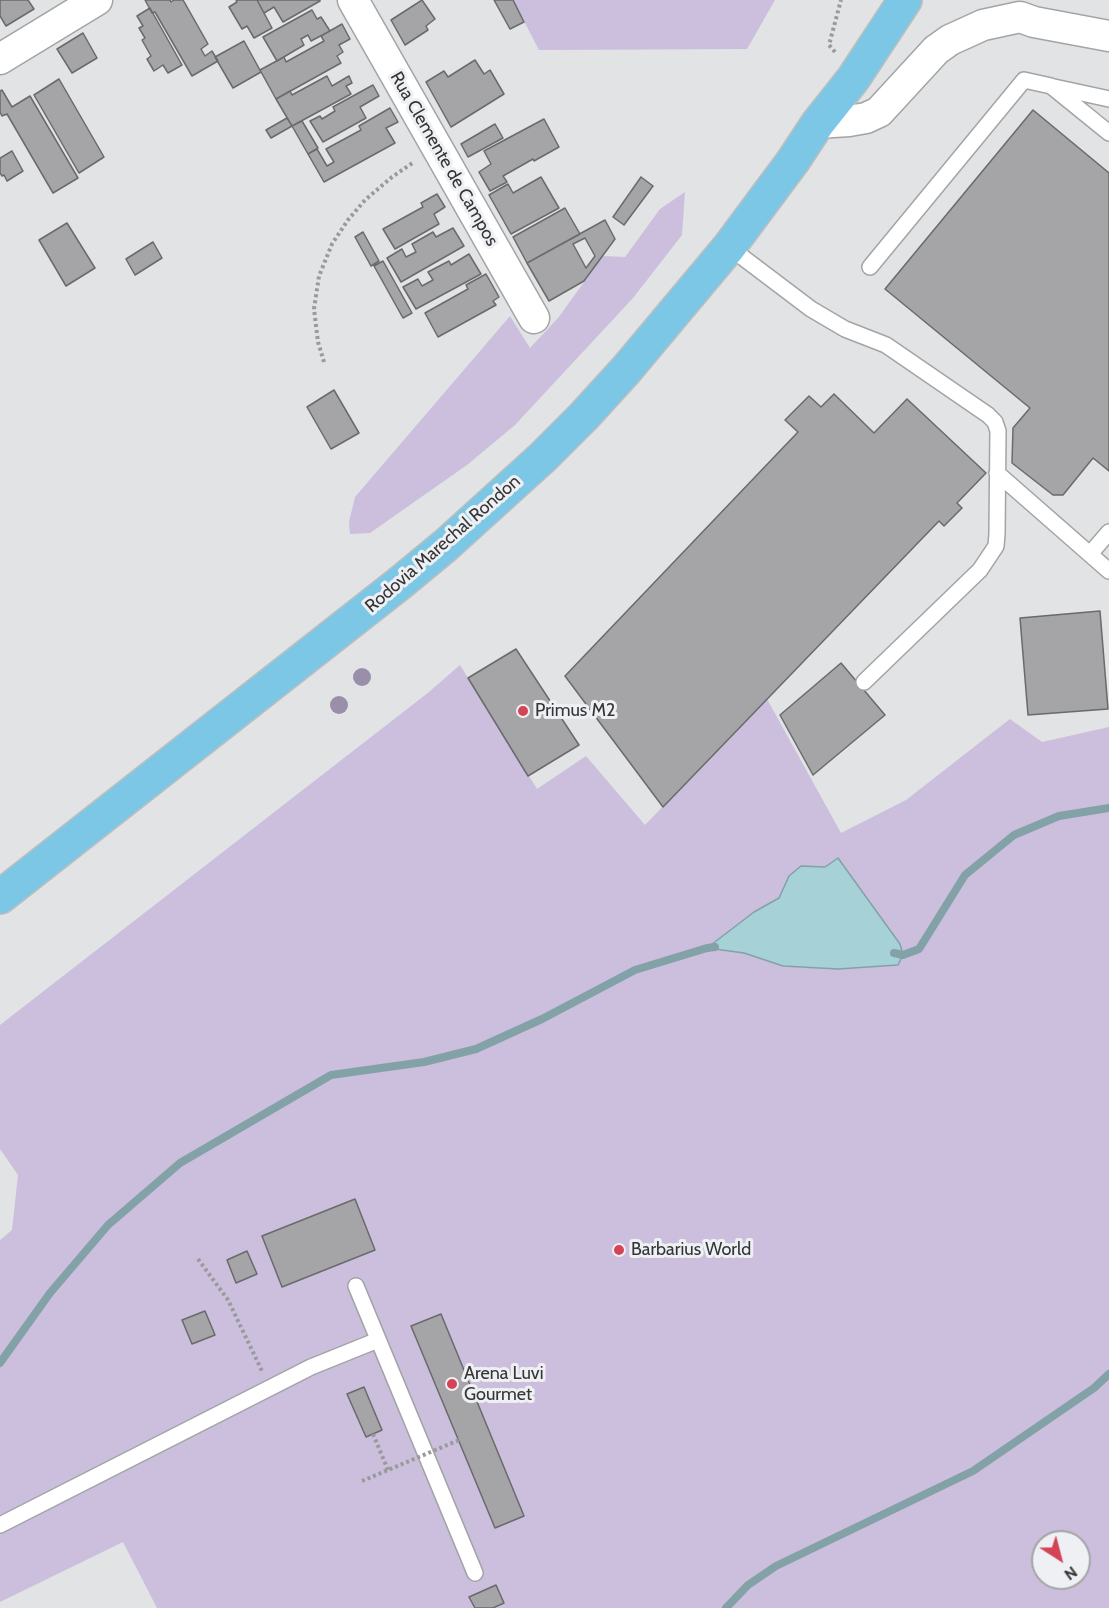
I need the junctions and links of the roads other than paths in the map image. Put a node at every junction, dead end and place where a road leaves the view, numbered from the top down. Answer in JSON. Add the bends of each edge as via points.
{"nodes":[{"id":1,"x":97,"y":0,"type":"edge"},
{"id":2,"x":353,"y":0,"type":"edge"},
{"id":3,"x":877,"y":0,"type":"edge"},
{"id":4,"x":905,"y":0,"type":"edge"},
{"id":5,"x":1011,"y":8,"type":"edge"},
{"id":6,"x":1109,"y":36,"type":"edge"},
{"id":7,"x":0,"y":59,"type":"edge"},
{"id":8,"x":1051,"y":86,"type":"junction"},
{"id":9,"x":1109,"y":99,"type":"edge"},
{"id":10,"x":818,"y":123,"type":"junction"},
{"id":11,"x":1109,"y":133,"type":"edge"},
{"id":12,"x":729,"y":247,"type":"junction"},
{"id":13,"x":870,"y":267,"type":"dead end"},
{"id":14,"x":534,"y":318,"type":"dead end"},
{"id":15,"x":997,"y":473,"type":"junction"},
{"id":16,"x":1109,"y":532,"type":"edge"},
{"id":17,"x":1090,"y":554,"type":"junction"},
{"id":18,"x":1109,"y":571,"type":"edge"},
{"id":19,"x":864,"y":682,"type":"dead end"},
{"id":20,"x":0,"y":897,"type":"edge"},
{"id":21,"x":356,"y":1286,"type":"dead end"},
{"id":22,"x":378,"y":1340,"type":"junction"},
{"id":23,"x":0,"y":1525,"type":"edge"},
{"id":24,"x":475,"y":1573,"type":"dead end"}],
"edges":[{"from":1,"to":7,"type":"street"},
{"from":2,"to":14,"type":"street","name":"Rua Clemente de Campos"},
{"from":3,"to":10,"type":"main road","name":"Rodovia Marechal Rondon"},
{"from":4,"to":10,"type":"main road","name":"Rodovia Marechal Rondon","via":[[853,79]]},
{"from":5,"to":6,"type":"street","via":[[1034,22]]},
{"from":5,"to":10,"type":"street","via":[[936,50],[879,112],[849,122]]},
{"from":8,"to":9,"type":"lane"},
{"from":8,"to":11,"type":"lane"},
{"from":8,"to":13,"type":"lane","via":[[1024,80]]},
{"from":10,"to":12,"type":"main road","name":"Rodovia Marechal Rondon"},
{"from":12,"to":15,"type":"lane","via":[[811,309],[845,329],[886,345],[988,416],[998,431]]},
{"from":12,"to":20,"type":"main road","name":"Rodovia Marechal Rondon","via":[[605,393],[494,502],[391,591]]},
{"from":15,"to":17,"type":"lane"},
{"from":15,"to":19,"type":"lane","via":[[996,546],[980,570]]},
{"from":16,"to":17,"type":"lane"},
{"from":17,"to":18,"type":"lane"},
{"from":21,"to":22,"type":"lane"},
{"from":22,"to":23,"type":"lane","via":[[311,1366]]},
{"from":22,"to":24,"type":"lane"}]}
